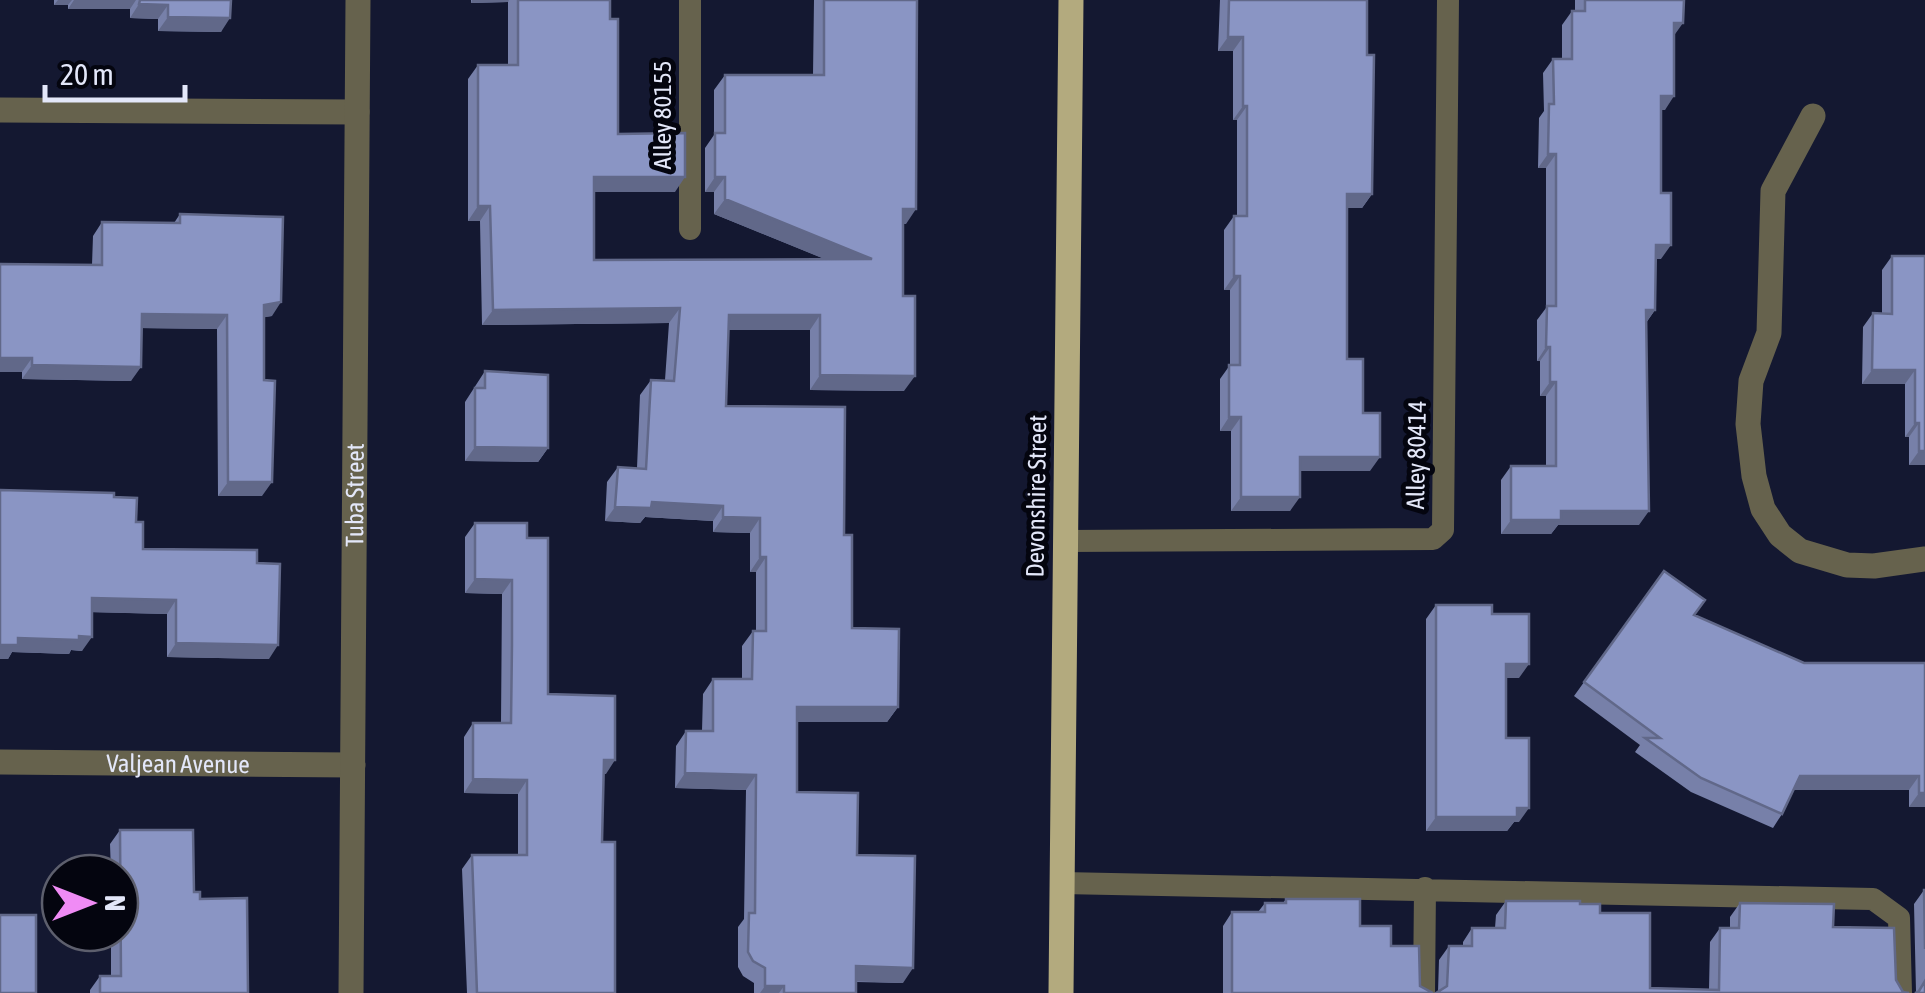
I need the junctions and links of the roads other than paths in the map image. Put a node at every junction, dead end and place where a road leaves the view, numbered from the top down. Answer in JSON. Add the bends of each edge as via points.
{"nodes":[{"id":1,"x":358,"y":0,"type":"edge"},
{"id":2,"x":690,"y":0,"type":"edge"},
{"id":3,"x":1071,"y":0,"type":"edge"},
{"id":4,"x":1448,"y":0,"type":"edge"},
{"id":5,"x":0,"y":110,"type":"edge"},
{"id":6,"x":357,"y":112,"type":"junction"},
{"id":7,"x":1813,"y":116,"type":"dead end"},
{"id":8,"x":690,"y":229,"type":"dead end"},
{"id":9,"x":1065,"y":540,"type":"junction"},
{"id":10,"x":1925,"y":559,"type":"edge"},
{"id":11,"x":0,"y":762,"type":"edge"},
{"id":12,"x":353,"y":765,"type":"junction"},
{"id":13,"x":1062,"y":883,"type":"junction"},
{"id":14,"x":1425,"y":888,"type":"junction"},
{"id":15,"x":351,"y":993,"type":"edge"},
{"id":16,"x":1062,"y":993,"type":"edge"},
{"id":17,"x":1424,"y":993,"type":"edge"},
{"id":18,"x":1902,"y":993,"type":"edge"}],
"edges":[{"from":1,"to":6,"type":"street","name":"Tuba Street"},
{"from":2,"to":8,"type":"lane","name":"Alley 80155"},
{"from":3,"to":9,"type":"main road","name":"Devonshire Street"},
{"from":4,"to":9,"type":"lane","name":"Alley 80414","via":[[1442,530],[1433,539]]},
{"from":5,"to":6,"type":"street"},
{"from":6,"to":12,"type":"street","name":"Tuba Street"},
{"from":7,"to":10,"type":"street","via":[[1773,191],[1769,333],[1751,381],[1748,424],[1754,476],[1763,508],[1800,552],[1847,565]]},
{"from":9,"to":13,"type":"main road","name":"Devonshire Street"},
{"from":11,"to":12,"type":"street","name":"Valjean Avenue"},
{"from":12,"to":15,"type":"street","name":"Tuba Street"},
{"from":13,"to":14,"type":"lane"},
{"from":13,"to":16,"type":"main road","name":"Devonshire Street"},
{"from":14,"to":17,"type":"lane"},
{"from":14,"to":18,"type":"lane","via":[[1873,899],[1899,918]]}]}
